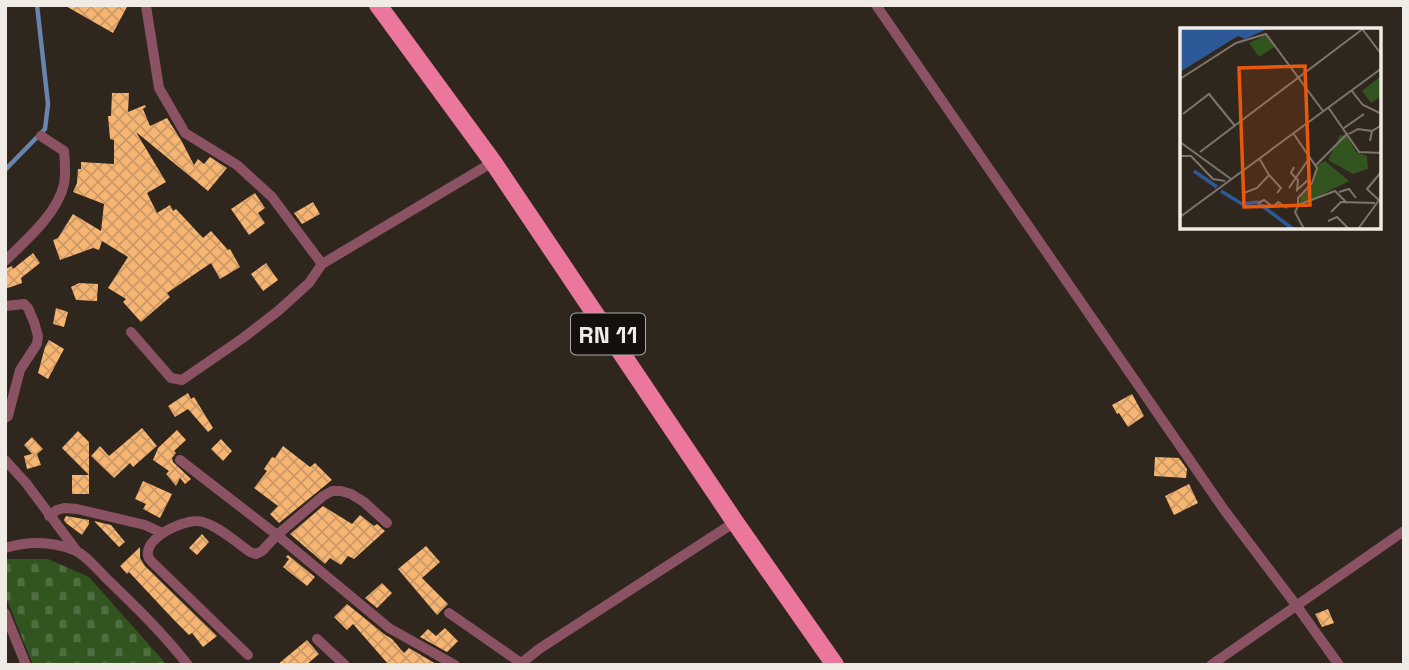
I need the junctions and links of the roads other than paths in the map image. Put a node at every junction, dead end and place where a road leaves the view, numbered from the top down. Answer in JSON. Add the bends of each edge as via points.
{"nodes":[{"id":1,"x":378,"y":5,"type":"edge"},
{"id":2,"x":876,"y":5,"type":"edge"},
{"id":3,"x":146,"y":6,"type":"edge"},
{"id":4,"x":41,"y":136,"type":"dead end"},
{"id":5,"x":493,"y":162,"type":"junction"},
{"id":6,"x":5,"y":261,"type":"edge"},
{"id":7,"x":322,"y":264,"type":"junction"},
{"id":8,"x":5,"y":306,"type":"edge"},
{"id":9,"x":131,"y":332,"type":"dead end"},
{"id":10,"x":5,"y":418,"type":"edge"},
{"id":11,"x":5,"y":460,"type":"edge"},
{"id":12,"x":180,"y":460,"type":"dead end"},
{"id":13,"x":49,"y":516,"type":"junction"},
{"id":14,"x":735,"y":522,"type":"junction"},
{"id":15,"x":387,"y":523,"type":"dead end"},
{"id":16,"x":1404,"y":531,"type":"edge"},
{"id":17,"x":162,"y":533,"type":"junction"},
{"id":18,"x":277,"y":535,"type":"junction"},
{"id":19,"x":5,"y":548,"type":"edge"},
{"id":20,"x":76,"y":550,"type":"junction"},
{"id":21,"x":1296,"y":605,"type":"junction"},
{"id":22,"x":5,"y":613,"type":"edge"},
{"id":23,"x":449,"y":613,"type":"dead end"},
{"id":24,"x":317,"y":639,"type":"dead end"},
{"id":25,"x":248,"y":655,"type":"dead end"},
{"id":26,"x":520,"y":664,"type":"edge"},
{"id":27,"x":26,"y":665,"type":"edge"},
{"id":28,"x":188,"y":665,"type":"edge"},
{"id":29,"x":345,"y":665,"type":"edge"},
{"id":30,"x":455,"y":665,"type":"edge"},
{"id":31,"x":835,"y":665,"type":"edge"},
{"id":32,"x":1211,"y":665,"type":"edge"},
{"id":33,"x":1339,"y":665,"type":"edge"}],
"edges":[{"from":1,"to":5,"type":"main road","number":"RN 11"},
{"from":2,"to":21,"type":"street","via":[[1225,511]]},
{"from":3,"to":7,"type":"street","via":[[159,88],[186,133],[237,165],[272,197]]},
{"from":4,"to":6,"type":"street","via":[[64,151],[60,198]]},
{"from":5,"to":7,"type":"street"},
{"from":5,"to":14,"type":"main road","number":"RN 11"},
{"from":7,"to":9,"type":"street","via":[[278,311],[182,380],[170,378]]},
{"from":8,"to":10,"type":"street","via":[[24,304],[38,336],[20,370]]},
{"from":11,"to":13,"type":"street"},
{"from":12,"to":18,"type":"street"},
{"from":13,"to":17,"type":"street","via":[[64,508],[76,509]]},
{"from":13,"to":20,"type":"street"},
{"from":14,"to":26,"type":"street"},
{"from":14,"to":31,"type":"main road","number":"RN 11"},
{"from":15,"to":18,"type":"street","via":[[351,494],[332,491]]},
{"from":16,"to":21,"type":"street"},
{"from":17,"to":18,"type":"street","via":[[200,520],[256,554]]},
{"from":17,"to":25,"type":"street","via":[[147,555]]},
{"from":18,"to":30,"type":"street","via":[[390,628]]},
{"from":19,"to":20,"type":"street","via":[[40,542]]},
{"from":20,"to":28,"type":"street","via":[[171,642]]},
{"from":21,"to":32,"type":"street"},
{"from":21,"to":33,"type":"street"},
{"from":22,"to":27,"type":"street"},
{"from":23,"to":26,"type":"street"},
{"from":24,"to":29,"type":"street"}]}
